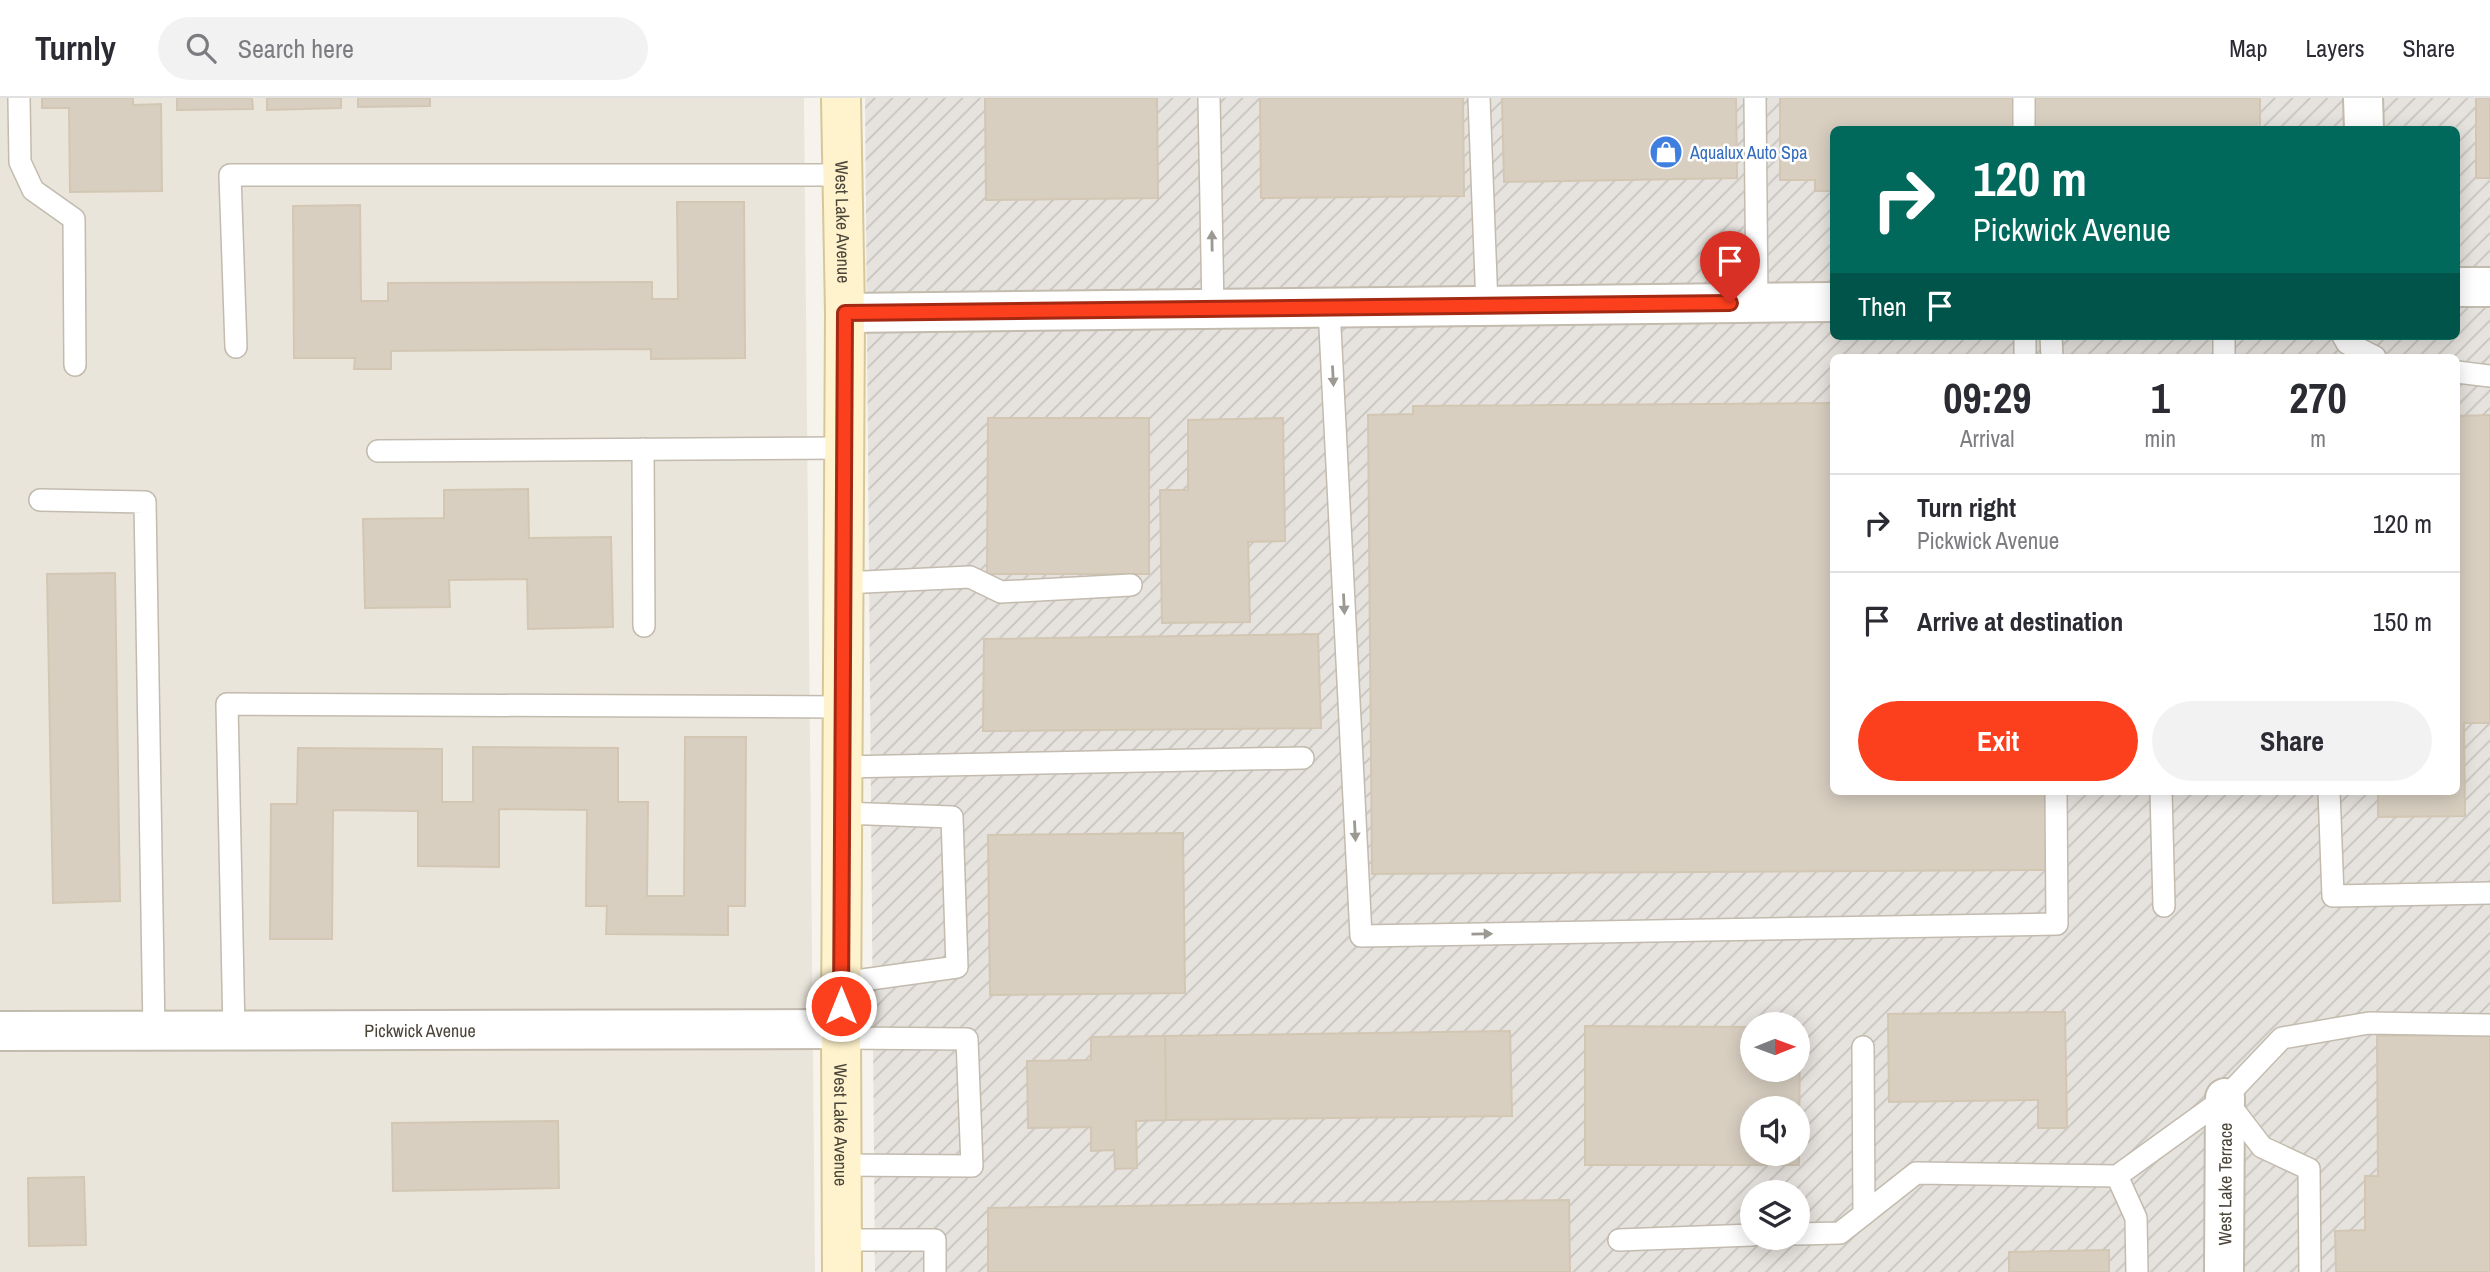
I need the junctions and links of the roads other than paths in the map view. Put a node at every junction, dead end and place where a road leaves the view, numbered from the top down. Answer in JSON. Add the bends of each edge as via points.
{"nodes":[{"id":1,"x":19,"y":98,"type":"edge"},
{"id":2,"x":841,"y":98,"type":"edge"},
{"id":3,"x":1209,"y":98,"type":"edge"},
{"id":4,"x":1479,"y":98,"type":"edge"},
{"id":5,"x":1755,"y":98,"type":"edge"},
{"id":6,"x":2024,"y":98,"type":"edge"},
{"id":7,"x":2363,"y":98,"type":"edge"},
{"id":8,"x":2024,"y":126,"type":"edge"},
{"id":9,"x":2364,"y":126,"type":"edge"},
{"id":10,"x":842,"y":175,"type":"junction"},
{"id":11,"x":2490,"y":287,"type":"edge"},
{"id":12,"x":2460,"y":288,"type":"edge"},
{"id":13,"x":1830,"y":302,"type":"edge"},
{"id":14,"x":1757,"y":303,"type":"junction"},
{"id":15,"x":1487,"y":306,"type":"junction"},
{"id":16,"x":1329,"y":308,"type":"junction"},
{"id":17,"x":1213,"y":309,"type":"junction"},
{"id":18,"x":845,"y":313,"type":"junction"},
{"id":19,"x":2344,"y":345,"type":"edge"},
{"id":20,"x":236,"y":347,"type":"dead end"},
{"id":21,"x":2367,"y":354,"type":"edge"},
{"id":22,"x":75,"y":365,"type":"dead end"},
{"id":23,"x":2460,"y":372,"type":"edge"},
{"id":24,"x":2490,"y":376,"type":"edge"},
{"id":25,"x":844,"y":448,"type":"junction"},
{"id":26,"x":643,"y":449,"type":"junction"},
{"id":27,"x":378,"y":451,"type":"dead end"},
{"id":28,"x":40,"y":500,"type":"dead end"},
{"id":29,"x":843,"y":583,"type":"junction"},
{"id":30,"x":1131,"y":585,"type":"dead end"},
{"id":31,"x":645,"y":626,"type":"dead end"},
{"id":32,"x":843,"y":707,"type":"junction"},
{"id":33,"x":1303,"y":758,"type":"dead end"},
{"id":34,"x":842,"y":767,"type":"junction"},
{"id":35,"x":2056,"y":795,"type":"edge"},
{"id":36,"x":2161,"y":795,"type":"edge"},
{"id":37,"x":2329,"y":795,"type":"edge"},
{"id":38,"x":842,"y":813,"type":"junction"},
{"id":39,"x":2490,"y":893,"type":"edge"},
{"id":40,"x":2164,"y":906,"type":"dead end"},
{"id":41,"x":841,"y":984,"type":"junction"},
{"id":42,"x":2490,"y":1025,"type":"edge"},
{"id":43,"x":0,"y":1031,"type":"edge"},
{"id":44,"x":154,"y":1031,"type":"junction"},
{"id":45,"x":234,"y":1031,"type":"junction"},
{"id":46,"x":841,"y":1033,"type":"junction"},
{"id":47,"x":1863,"y":1047,"type":"dead end"},
{"id":48,"x":2225,"y":1098,"type":"junction"},
{"id":49,"x":841,"y":1166,"type":"junction"},
{"id":50,"x":2117,"y":1176,"type":"junction"},
{"id":51,"x":1864,"y":1214,"type":"junction"},
{"id":52,"x":1810,"y":1234,"type":"edge"},
{"id":53,"x":1740,"y":1236,"type":"edge"},
{"id":54,"x":1619,"y":1240,"type":"dead end"},
{"id":55,"x":842,"y":1256,"type":"edge"},
{"id":56,"x":935,"y":1272,"type":"edge"},
{"id":57,"x":2137,"y":1272,"type":"edge"},
{"id":58,"x":2224,"y":1272,"type":"edge"},
{"id":59,"x":2310,"y":1272,"type":"edge"}],
"edges":[{"from":1,"to":22,"type":"lane","via":[[20,162],[33,190],[74,219]]},
{"from":2,"to":10,"type":"street","name":"West Lake Avenue"},
{"from":17,"to":3,"type":"lane","one_way":true},
{"from":4,"to":15,"type":"lane"},
{"from":5,"to":14,"type":"lane"},
{"from":6,"to":8,"type":"lane"},
{"from":7,"to":9,"type":"street"},
{"from":10,"to":18,"type":"street","name":"West Lake Avenue"},
{"from":10,"to":20,"type":"lane","via":[[230,175]]},
{"from":11,"to":12,"type":"street"},
{"from":13,"to":14,"type":"street"},
{"from":14,"to":15,"type":"street"},
{"from":15,"to":16,"type":"street"},
{"from":16,"to":17,"type":"street"},
{"from":16,"to":35,"type":"lane","one_way":true,"via":[[1360,936],[2057,924]]},
{"from":17,"to":18,"type":"street"},
{"from":18,"to":25,"type":"street","name":"West Lake Avenue"},
{"from":19,"to":21,"type":"lane"},
{"from":23,"to":24,"type":"lane"},
{"from":25,"to":26,"type":"lane"},
{"from":25,"to":29,"type":"street","name":"West Lake Avenue"},
{"from":26,"to":27,"type":"lane"},
{"from":26,"to":31,"type":"lane"},
{"from":28,"to":44,"type":"lane","via":[[145,502]]},
{"from":29,"to":30,"type":"lane","via":[[970,577],[1001,592]]},
{"from":29,"to":32,"type":"street","name":"West Lake Avenue"},
{"from":32,"to":34,"type":"street","name":"West Lake Avenue"},
{"from":32,"to":45,"type":"lane","via":[[227,704]]},
{"from":33,"to":34,"type":"lane"},
{"from":34,"to":38,"type":"street","name":"West Lake Avenue"},
{"from":36,"to":40,"type":"lane"},
{"from":37,"to":39,"type":"lane","via":[[2333,896]]},
{"from":38,"to":41,"type":"street","name":"West Lake Avenue"},
{"from":38,"to":41,"type":"lane","via":[[952,817],[957,967]]},
{"from":41,"to":46,"type":"street","name":"West Lake Avenue"},
{"from":42,"to":48,"type":"lane","via":[[2369,1023],[2281,1038]]},
{"from":43,"to":44,"type":"street","name":"Pickwick Avenue"},
{"from":44,"to":45,"type":"street","name":"Pickwick Avenue"},
{"from":45,"to":46,"type":"street","name":"Pickwick Avenue"},
{"from":46,"to":49,"type":"street","name":"West Lake Avenue"},
{"from":46,"to":49,"type":"lane","via":[[967,1039],[972,1166]]},
{"from":47,"to":51,"type":"lane"},
{"from":48,"to":50,"type":"lane"},
{"from":48,"to":58,"type":"street","name":"West Lake Terrace"},
{"from":48,"to":59,"type":"lane","via":[[2262,1147],[2309,1169]]},
{"from":49,"to":55,"type":"street","name":"West Lake Avenue"},
{"from":50,"to":51,"type":"lane","via":[[1916,1173]]},
{"from":50,"to":57,"type":"lane","via":[[2136,1218]]},
{"from":51,"to":52,"type":"lane","via":[[1840,1233]]},
{"from":53,"to":54,"type":"lane"},
{"from":55,"to":56,"type":"lane","via":[[935,1240]]}]}
